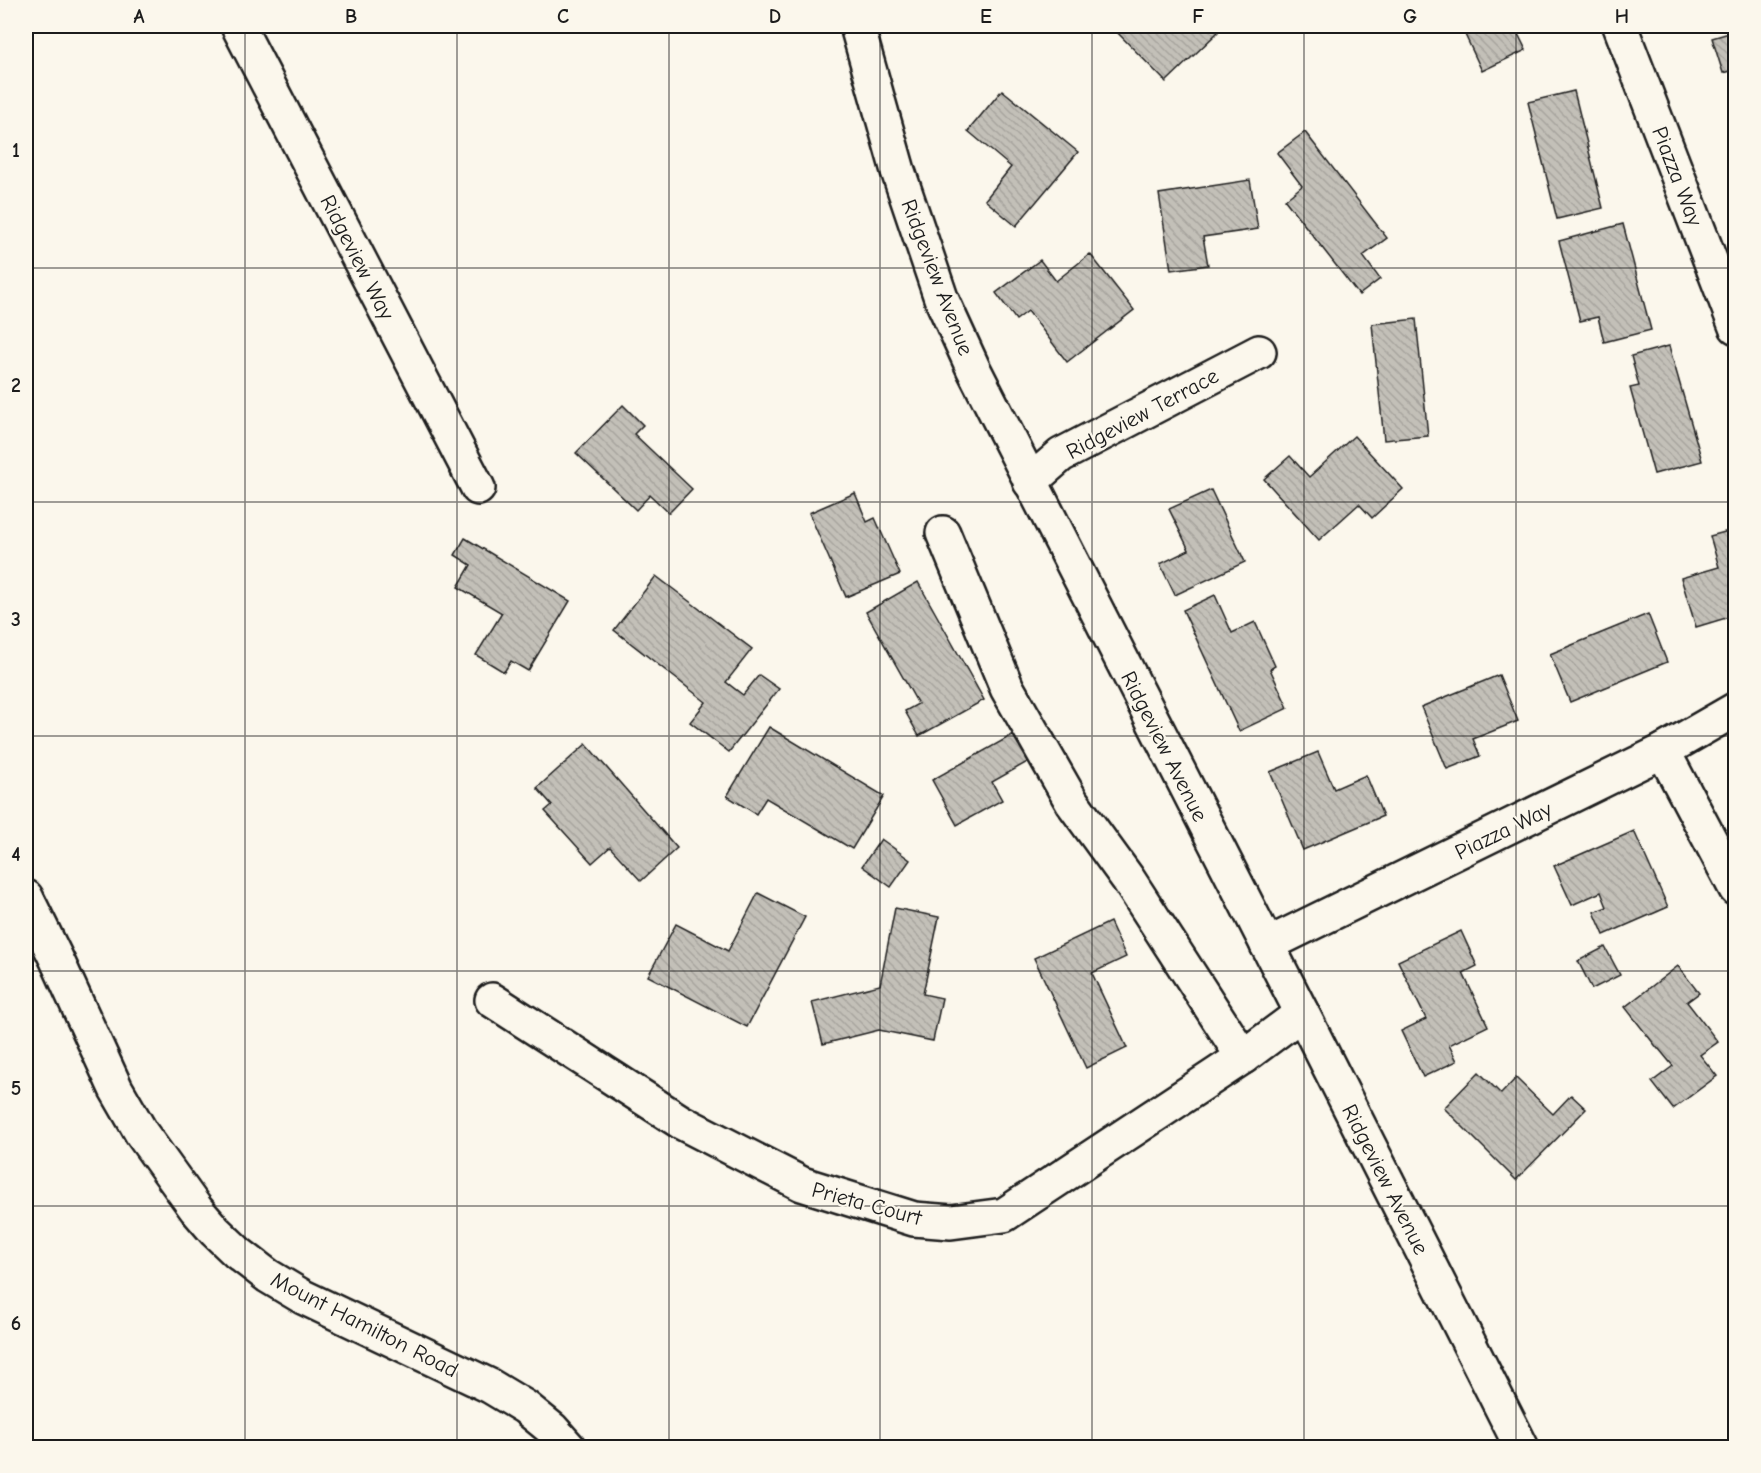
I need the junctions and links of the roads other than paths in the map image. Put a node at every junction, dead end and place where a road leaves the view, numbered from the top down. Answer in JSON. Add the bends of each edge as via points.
{"nodes":[{"id":1,"x":238,"y":26,"type":"edge"},
{"id":2,"x":857,"y":26,"type":"edge"},
{"id":3,"x":1620,"y":26,"type":"edge"},
{"id":4,"x":1736,"y":327,"type":"edge"},
{"id":5,"x":1259,"y":352,"type":"dead end"},
{"id":6,"x":1030,"y":482,"type":"junction"},
{"id":7,"x":478,"y":488,"type":"dead end"},
{"id":8,"x":943,"y":533,"type":"dead end"},
{"id":9,"x":1736,"y":709,"type":"edge"},
{"id":10,"x":1664,"y":751,"type":"junction"},
{"id":11,"x":1736,"y":889,"type":"edge"},
{"id":12,"x":26,"y":897,"type":"edge"},
{"id":13,"x":1267,"y":945,"type":"junction"},
{"id":14,"x":492,"y":1000,"type":"dead end"},
{"id":15,"x":1302,"y":1013,"type":"junction"},
{"id":16,"x":1243,"y":1057,"type":"junction"},
{"id":17,"x":569,"y":1448,"type":"edge"},
{"id":18,"x":1522,"y":1448,"type":"edge"}],
"edges":[{"from":1,"to":7,"type":"street","name":"Ridgeview Way"},
{"from":2,"to":6,"type":"street","name":"Ridgeview Avenue","via":[[898,171],[941,298]]},
{"from":3,"to":4,"type":"street","name":"Piazza Way"},
{"from":5,"to":6,"type":"street","name":"Ridgeview Terrace","via":[[1061,455]]},
{"from":6,"to":13,"type":"street","name":"Ridgeview Avenue"},
{"from":8,"to":16,"type":"street","via":[[1006,688],[1072,802],[1128,879]]},
{"from":9,"to":10,"type":"street","name":"Piazza Way"},
{"from":10,"to":11,"type":"street"},
{"from":10,"to":13,"type":"street","name":"Piazza Way"},
{"from":12,"to":17,"type":"street","name":"Mount Hamilton Road","via":[[136,1125],[215,1231],[268,1276],[303,1297],[490,1386],[525,1407]]},
{"from":13,"to":15,"type":"street","name":"Ridgeview Avenue"},
{"from":14,"to":16,"type":"street","name":"Prieta Court","via":[[681,1122],[802,1184],[915,1219],[951,1222],[1004,1215]]},
{"from":15,"to":16,"type":"street","name":"Prieta Court"},
{"from":15,"to":18,"type":"street","name":"Ridgeview Avenue"}]}
